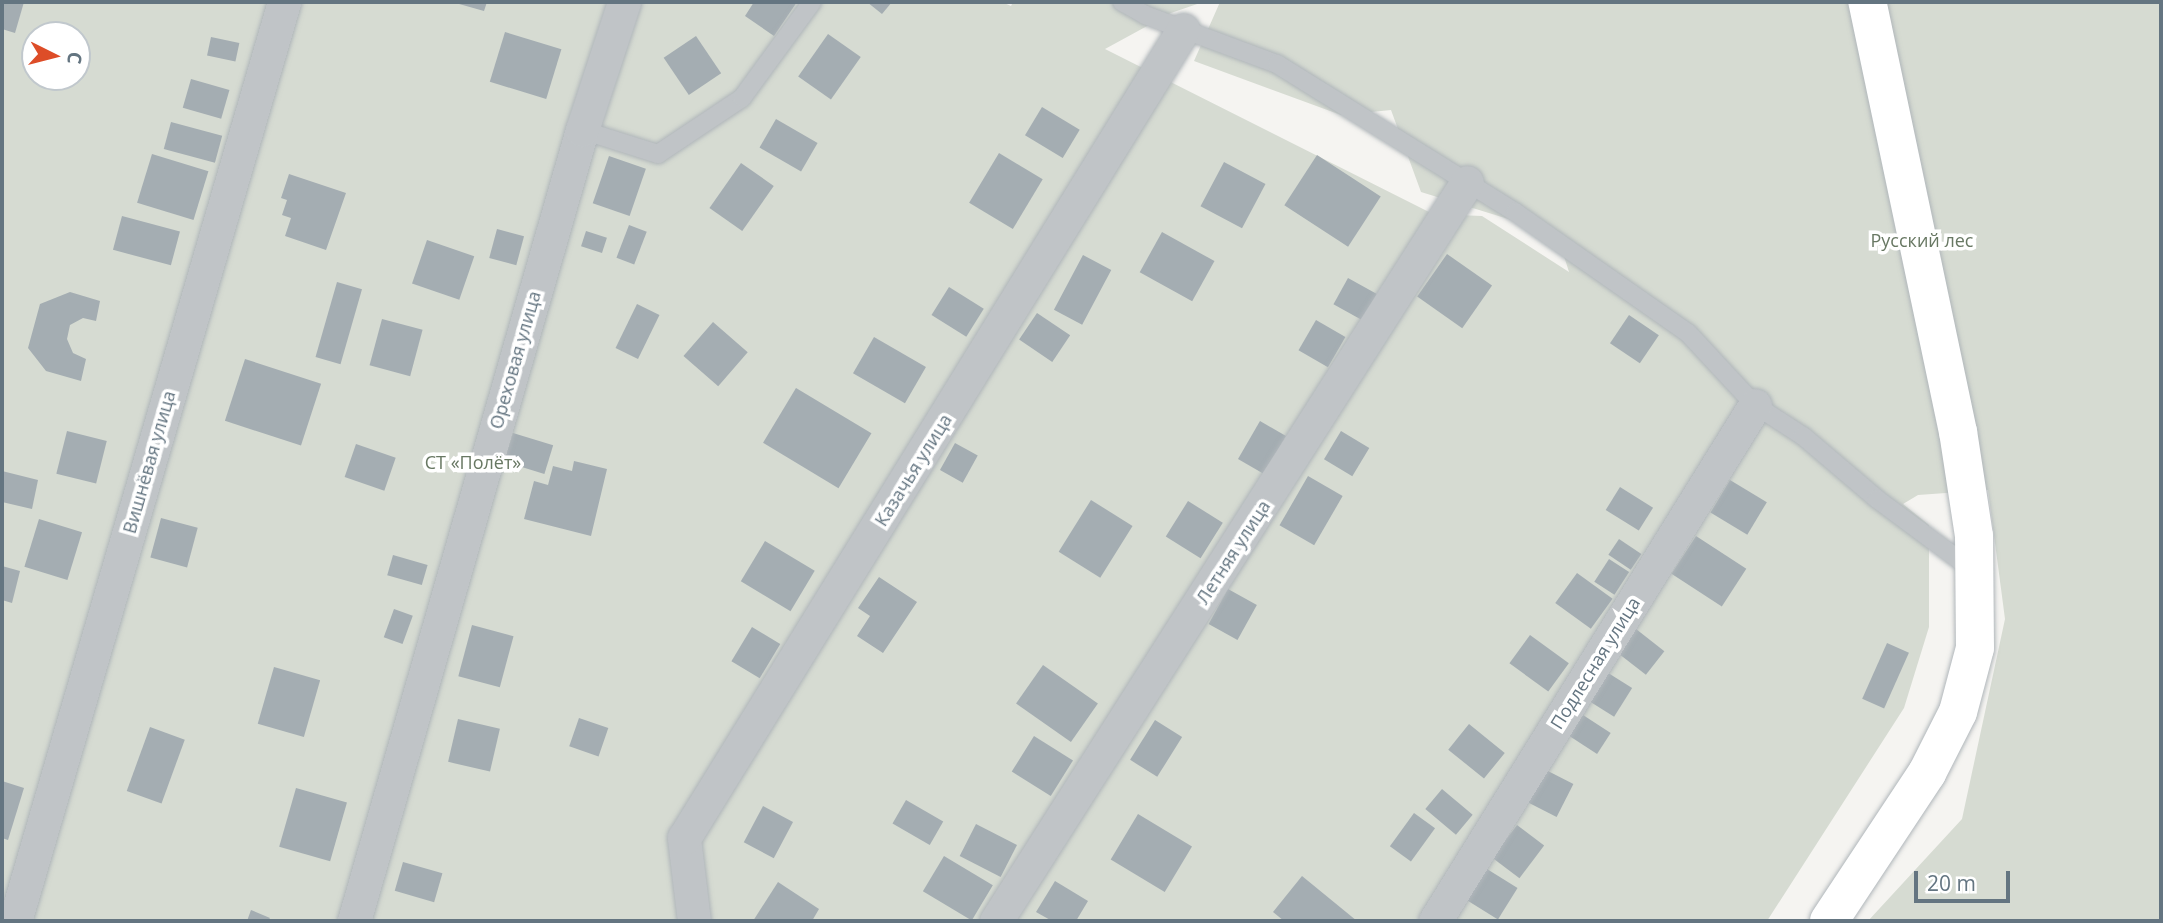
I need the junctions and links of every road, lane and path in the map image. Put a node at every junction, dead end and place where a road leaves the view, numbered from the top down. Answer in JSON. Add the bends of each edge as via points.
{"nodes":[{"id":1,"x":284,"y":2,"type":"edge"},
{"id":2,"x":624,"y":2,"type":"edge"},
{"id":3,"x":812,"y":2,"type":"edge"},
{"id":4,"x":1122,"y":2,"type":"edge"},
{"id":5,"x":1867,"y":2,"type":"edge"},
{"id":6,"x":1183,"y":30,"type":"junction"},
{"id":7,"x":582,"y":130,"type":"junction"},
{"id":8,"x":1466,"y":182,"type":"junction"},
{"id":9,"x":1755,"y":405,"type":"junction"},
{"id":10,"x":1974,"y":571,"type":"junction"},
{"id":11,"x":15,"y":921,"type":"edge"},
{"id":12,"x":354,"y":921,"type":"edge"},
{"id":13,"x":694,"y":921,"type":"edge"},
{"id":14,"x":996,"y":921,"type":"edge"},
{"id":15,"x":1435,"y":921,"type":"edge"},
{"id":16,"x":1829,"y":921,"type":"edge"}],
"edges":[{"from":1,"to":11,"type":"street","name":"Вишнёвая улица"},
{"from":2,"to":7,"type":"street","name":"Ореховая улица"},
{"from":3,"to":7,"type":"lane","via":[[742,98],[658,153]]},
{"from":4,"to":6,"type":"lane"},
{"from":5,"to":10,"type":"main road","via":[[1946,366],[1974,536]]},
{"from":6,"to":8,"type":"lane","via":[[1277,64]]},
{"from":6,"to":13,"type":"street","name":"Казачья улица","via":[[684,838]]},
{"from":7,"to":12,"type":"street","name":"Ореховая улица"},
{"from":8,"to":9,"type":"lane","via":[[1688,332]]},
{"from":8,"to":14,"type":"street","name":"Летняя улица"},
{"from":9,"to":10,"type":"lane","via":[[1803,436],[1877,499]]},
{"from":9,"to":15,"type":"street","name":"Подлесная улица"},
{"from":10,"to":16,"type":"main road","via":[[1975,648],[1958,712],[1927,773]]}]}
